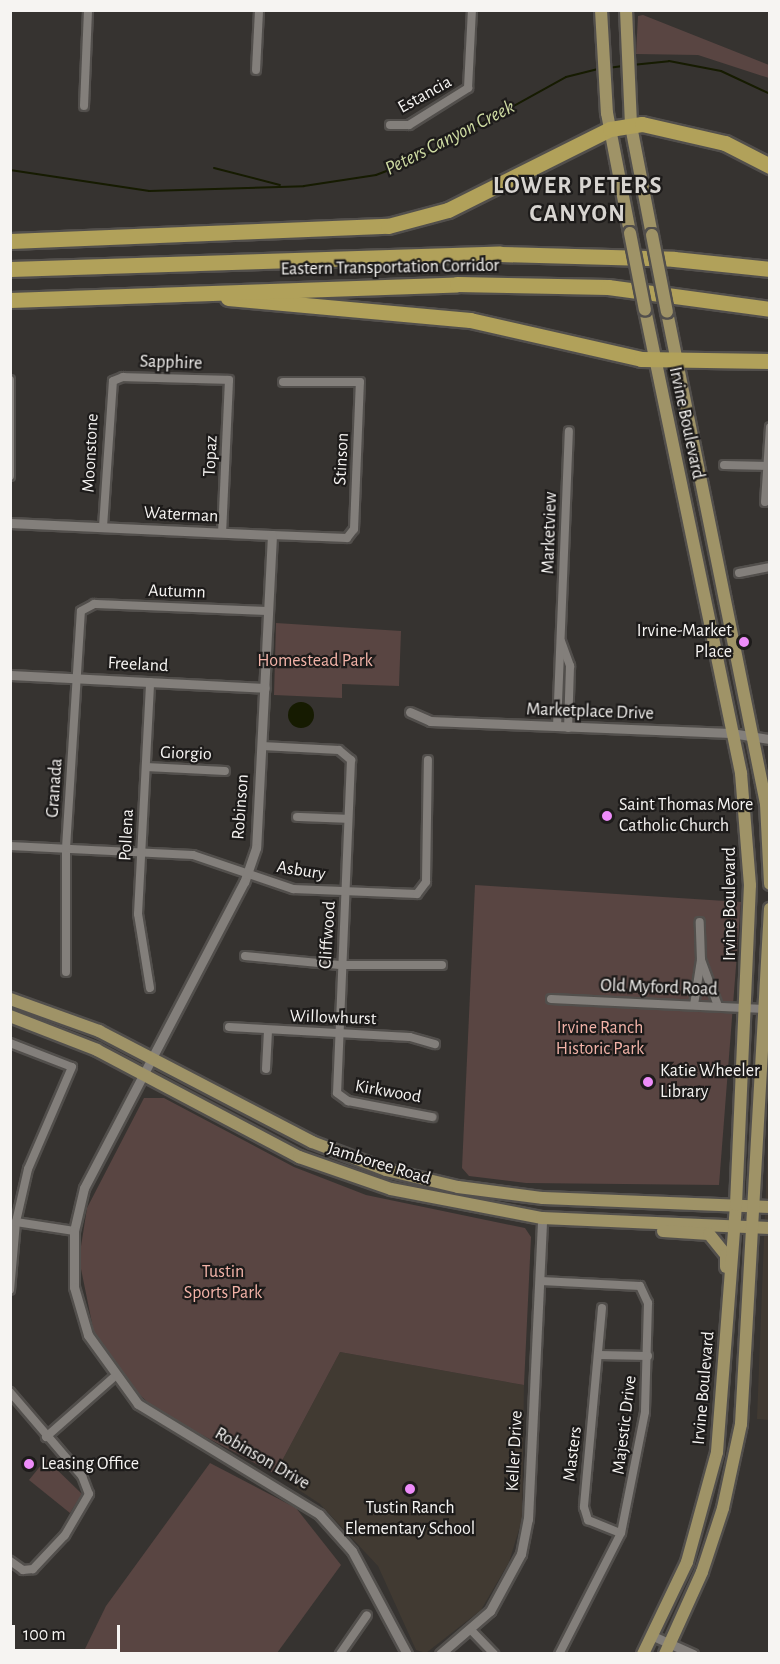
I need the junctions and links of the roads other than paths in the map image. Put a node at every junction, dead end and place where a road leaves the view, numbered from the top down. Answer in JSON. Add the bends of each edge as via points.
{"nodes":[{"id":1,"x":88,"y":10,"type":"edge"},
{"id":2,"x":259,"y":10,"type":"edge"},
{"id":3,"x":472,"y":10,"type":"edge"},
{"id":4,"x":601,"y":10,"type":"edge"},
{"id":5,"x":626,"y":10,"type":"edge"},
{"id":6,"x":256,"y":70,"type":"dead end"},
{"id":7,"x":84,"y":106,"type":"dead end"},
{"id":8,"x":390,"y":125,"type":"dead end"},
{"id":9,"x":631,"y":126,"type":"junction"},
{"id":10,"x":610,"y":129,"type":"junction"},
{"id":11,"x":770,"y":166,"type":"edge"},
{"id":12,"x":10,"y":241,"type":"edge"},
{"id":13,"x":770,"y":268,"type":"edge"},
{"id":14,"x":10,"y":269,"type":"edge"},
{"id":15,"x":201,"y":293,"type":"junction"},
{"id":16,"x":10,"y":300,"type":"edge"},
{"id":17,"x":770,"y":309,"type":"edge"},
{"id":18,"x":654,"y":360,"type":"junction"},
{"id":19,"x":677,"y":360,"type":"junction"},
{"id":20,"x":770,"y":361,"type":"edge"},
{"id":21,"x":12,"y":380,"type":"edge"},
{"id":22,"x":113,"y":381,"type":"joint"},
{"id":23,"x":229,"y":381,"type":"joint"},
{"id":24,"x":283,"y":382,"type":"dead end"},
{"id":25,"x":770,"y":427,"type":"edge"},
{"id":26,"x":569,"y":430,"type":"dead end"},
{"id":27,"x":769,"y":444,"type":"edge"},
{"id":28,"x":724,"y":465,"type":"dead end"},
{"id":29,"x":768,"y":466,"type":"edge"},
{"id":30,"x":10,"y":476,"type":"edge"},
{"id":31,"x":765,"y":502,"type":"dead end"},
{"id":32,"x":10,"y":523,"type":"edge"},
{"id":33,"x":102,"y":527,"type":"junction"},
{"id":34,"x":222,"y":533,"type":"junction"},
{"id":35,"x":272,"y":535,"type":"junction"},
{"id":36,"x":350,"y":536,"type":"joint"},
{"id":37,"x":770,"y":567,"type":"edge"},
{"id":38,"x":739,"y":573,"type":"dead end"},
{"id":39,"x":84,"y":606,"type":"joint"},
{"id":40,"x":269,"y":611,"type":"junction"},
{"id":41,"x":560,"y":637,"type":"junction"},
{"id":42,"x":10,"y":675,"type":"edge"},
{"id":43,"x":77,"y":679,"type":"junction"},
{"id":44,"x":150,"y":682,"type":"junction"},
{"id":45,"x":265,"y":688,"type":"junction"},
{"id":46,"x":410,"y":712,"type":"dead end"},
{"id":47,"x":556,"y":727,"type":"junction"},
{"id":48,"x":568,"y":728,"type":"junction"},
{"id":49,"x":731,"y":733,"type":"junction"},
{"id":50,"x":754,"y":737,"type":"junction"},
{"id":51,"x":770,"y":739,"type":"edge"},
{"id":52,"x":262,"y":746,"type":"junction"},
{"id":53,"x":428,"y":760,"type":"dead end"},
{"id":54,"x":146,"y":767,"type":"junction"},
{"id":55,"x":225,"y":771,"type":"dead end"},
{"id":56,"x":297,"y":817,"type":"dead end"},
{"id":57,"x":348,"y":819,"type":"junction"},
{"id":58,"x":10,"y":846,"type":"edge"},
{"id":59,"x":66,"y":848,"type":"junction"},
{"id":60,"x":142,"y":852,"type":"junction"},
{"id":61,"x":248,"y":873,"type":"junction"},
{"id":62,"x":770,"y":884,"type":"edge"},
{"id":63,"x":345,"y":892,"type":"junction"},
{"id":64,"x":770,"y":909,"type":"edge"},
{"id":65,"x":700,"y":922,"type":"dead end"},
{"id":66,"x":245,"y":956,"type":"dead end"},
{"id":67,"x":701,"y":960,"type":"junction"},
{"id":68,"x":340,"y":965,"type":"junction"},
{"id":69,"x":441,"y":965,"type":"dead end"},
{"id":70,"x":66,"y":972,"type":"dead end"},
{"id":71,"x":150,"y":988,"type":"dead end"},
{"id":72,"x":10,"y":999,"type":"edge"},
{"id":73,"x":551,"y":999,"type":"dead end"},
{"id":74,"x":694,"y":1005,"type":"junction"},
{"id":75,"x":718,"y":1006,"type":"junction"},
{"id":76,"x":747,"y":1008,"type":"junction"},
{"id":77,"x":765,"y":1009,"type":"junction"},
{"id":78,"x":10,"y":1016,"type":"edge"},
{"id":79,"x":229,"y":1028,"type":"dead end"},
{"id":80,"x":268,"y":1030,"type":"junction"},
{"id":81,"x":338,"y":1033,"type":"junction"},
{"id":82,"x":10,"y":1043,"type":"edge"},
{"id":83,"x":435,"y":1044,"type":"dead end"},
{"id":84,"x":152,"y":1058,"type":"junction"},
{"id":85,"x":266,"y":1069,"type":"dead end"},
{"id":86,"x":143,"y":1074,"type":"junction"},
{"id":87,"x":340,"y":1097,"type":"joint"},
{"id":88,"x":432,"y":1117,"type":"dead end"},
{"id":89,"x":736,"y":1205,"type":"junction"},
{"id":90,"x":756,"y":1206,"type":"junction"},
{"id":91,"x":770,"y":1207,"type":"edge"},
{"id":92,"x":542,"y":1218,"type":"junction"},
{"id":93,"x":610,"y":1221,"type":"junction"},
{"id":94,"x":16,"y":1222,"type":"junction"},
{"id":95,"x":734,"y":1227,"type":"junction"},
{"id":96,"x":755,"y":1228,"type":"junction"},
{"id":97,"x":770,"y":1228,"type":"edge"},
{"id":98,"x":74,"y":1231,"type":"junction"},
{"id":99,"x":541,"y":1281,"type":"junction"},
{"id":100,"x":10,"y":1290,"type":"edge"},
{"id":101,"x":602,"y":1308,"type":"dead end"},
{"id":102,"x":727,"y":1341,"type":"junction"},
{"id":103,"x":599,"y":1355,"type":"junction"},
{"id":104,"x":648,"y":1356,"type":"junction"},
{"id":105,"x":114,"y":1377,"type":"junction"},
{"id":106,"x":10,"y":1392,"type":"edge"},
{"id":107,"x":46,"y":1437,"type":"junction"},
{"id":108,"x":621,"y":1533,"type":"junction"},
{"id":109,"x":10,"y":1561,"type":"edge"},
{"id":110,"x":367,"y":1615,"type":"dead end"},
{"id":111,"x":472,"y":1631,"type":"junction"},
{"id":112,"x":652,"y":1636,"type":"junction"},
{"id":113,"x":668,"y":1648,"type":"edge"},
{"id":114,"x":340,"y":1653,"type":"edge"},
{"id":115,"x":407,"y":1653,"type":"edge"},
{"id":116,"x":440,"y":1653,"type":"edge"},
{"id":117,"x":494,"y":1653,"type":"edge"},
{"id":118,"x":559,"y":1653,"type":"edge"},
{"id":119,"x":643,"y":1653,"type":"edge"},
{"id":120,"x":693,"y":1653,"type":"edge"}],
"edges":[{"from":1,"to":7,"type":"street"},
{"from":2,"to":6,"type":"street"},
{"from":3,"to":8,"type":"street","name":"Estancia","via":[[468,88],[409,125]]},
{"from":4,"to":10,"type":"main road","name":"Irvine Boulevard"},
{"from":5,"to":9,"type":"main road","name":"Irvine Boulevard"},
{"from":9,"to":10,"type":"highway"},
{"from":9,"to":11,"type":"highway","via":[[687,131]]},
{"from":9,"to":19,"type":"main road","name":"Irvine Boulevard","bridge":true},
{"from":10,"to":12,"type":"highway","via":[[448,210],[388,226]]},
{"from":10,"to":18,"type":"main road","name":"Irvine Boulevard","bridge":true},
{"from":13,"to":14,"type":"highway","name":"Eastern Transportation Corridor","via":[[674,259],[500,254]]},
{"from":15,"to":16,"type":"highway","name":"Eastern Transportation Corridor"},
{"from":15,"to":17,"type":"highway","name":"Eastern Transportation Corridor","via":[[457,284],[608,287]]},
{"from":15,"to":18,"type":"highway","via":[[249,302],[470,320]]},
{"from":18,"to":19,"type":"highway"},
{"from":18,"to":49,"type":"main road","name":"Irvine Boulevard"},
{"from":19,"to":20,"type":"highway"},
{"from":19,"to":50,"type":"main road","name":"Irvine Boulevard"},
{"from":21,"to":30,"type":"street"},
{"from":22,"to":23,"type":"street","name":"Sapphire","via":[[123,377]]},
{"from":22,"to":33,"type":"street","name":"Moonstone"},
{"from":23,"to":34,"type":"street","name":"Topaz"},
{"from":24,"to":36,"type":"street","name":"Stinson","via":[[360,382]]},
{"from":25,"to":27,"type":"street"},
{"from":26,"to":41,"type":"street","name":"Marketview"},
{"from":27,"to":29,"type":"street"},
{"from":28,"to":29,"type":"street"},
{"from":29,"to":31,"type":"street"},
{"from":32,"to":33,"type":"street","name":"Waterman"},
{"from":33,"to":34,"type":"street","name":"Waterman"},
{"from":34,"to":35,"type":"street","name":"Waterman"},
{"from":35,"to":36,"type":"street","name":"Waterman"},
{"from":35,"to":40,"type":"street","name":"Robinson"},
{"from":37,"to":38,"type":"street"},
{"from":39,"to":40,"type":"street","name":"Autumn"},
{"from":39,"to":43,"type":"street","name":"Granada"},
{"from":40,"to":45,"type":"street","name":"Robinson"},
{"from":41,"to":47,"type":"street","name":"Marketview"},
{"from":41,"to":48,"type":"street","name":"Marketview","via":[[570,666]]},
{"from":42,"to":43,"type":"street","name":"Freeland"},
{"from":43,"to":44,"type":"street","name":"Freeland"},
{"from":43,"to":59,"type":"street","name":"Granada"},
{"from":44,"to":45,"type":"street","name":"Freeland"},
{"from":44,"to":54,"type":"street","name":"Pollena"},
{"from":45,"to":52,"type":"street","name":"Robinson"},
{"from":46,"to":47,"type":"street","name":"Marketplace Drive","via":[[430,721]]},
{"from":47,"to":48,"type":"street","name":"Marketplace Drive"},
{"from":48,"to":49,"type":"street","name":"Marketplace Drive"},
{"from":49,"to":50,"type":"street","name":"Marketplace Drive"},
{"from":49,"to":76,"type":"main road","name":"Irvine Boulevard","via":[[748,818]]},
{"from":50,"to":51,"type":"street","name":"Marketplace Drive"},
{"from":50,"to":62,"type":"main road","name":"Irvine Boulevard","via":[[766,804]]},
{"from":52,"to":57,"type":"street","name":"Cliffwood","via":[[349,755]]},
{"from":52,"to":61,"type":"street","name":"Robinson","via":[[256,848]]},
{"from":53,"to":63,"type":"street","name":"Asbury","via":[[425,887],[411,895]]},
{"from":54,"to":55,"type":"street","name":"Giorgio"},
{"from":54,"to":60,"type":"street","name":"Pollena"},
{"from":56,"to":57,"type":"street"},
{"from":57,"to":63,"type":"street","name":"Cliffwood"},
{"from":58,"to":59,"type":"street","name":"Asbury"},
{"from":59,"to":60,"type":"street","name":"Asbury"},
{"from":59,"to":70,"type":"street","name":"Granada"},
{"from":60,"to":61,"type":"street","name":"Asbury","via":[[207,856]]},
{"from":60,"to":71,"type":"street","name":"Pollena","via":[[140,940]]},
{"from":61,"to":63,"type":"street","name":"Asbury","via":[[275,886]]},
{"from":61,"to":84,"type":"street","name":"Robinson"},
{"from":63,"to":68,"type":"street","name":"Cliffwood"},
{"from":64,"to":77,"type":"main road","name":"Irvine Boulevard"},
{"from":65,"to":67,"type":"street"},
{"from":66,"to":68,"type":"street"},
{"from":67,"to":74,"type":"street"},
{"from":67,"to":75,"type":"street"},
{"from":68,"to":69,"type":"street"},
{"from":68,"to":81,"type":"street","name":"Cliffwood"},
{"from":72,"to":84,"type":"main road","name":"Jamboree Road","via":[[99,1031]]},
{"from":73,"to":74,"type":"street","name":"Old Myford Road"},
{"from":74,"to":75,"type":"street","name":"Old Myford Road"},
{"from":75,"to":76,"type":"street","name":"Old Myford Road"},
{"from":76,"to":77,"type":"street","name":"Old Myford Road"},
{"from":76,"to":89,"type":"main road","name":"Irvine Boulevard"},
{"from":77,"to":90,"type":"main road","name":"Irvine Boulevard"},
{"from":78,"to":86,"type":"main road","name":"Jamboree Road"},
{"from":79,"to":80,"type":"street","name":"Willowhurst"},
{"from":80,"to":81,"type":"street","name":"Willowhurst"},
{"from":80,"to":85,"type":"street"},
{"from":81,"to":83,"type":"street","name":"Willowhurst"},
{"from":81,"to":87,"type":"street","name":"Cliffwood"},
{"from":82,"to":94,"type":"street","via":[[72,1067],[37,1138]]},
{"from":84,"to":86,"type":"street","name":"Robinson Drive"},
{"from":84,"to":89,"type":"main road","name":"Jamboree Road","via":[[332,1152],[424,1180],[543,1198]]},
{"from":86,"to":92,"type":"main road","name":"Jamboree Road","via":[[251,1133],[351,1177],[443,1203]]},
{"from":86,"to":98,"type":"street","name":"Robinson Drive","via":[[84,1188]]},
{"from":87,"to":88,"type":"street","name":"Kirkwood"},
{"from":89,"to":90,"type":"main road","name":"Jamboree Road"},
{"from":89,"to":95,"type":"main road","name":"Irvine Boulevard"},
{"from":90,"to":91,"type":"main road","name":"Jamboree Road"},
{"from":90,"to":96,"type":"main road","name":"Irvine Boulevard"},
{"from":92,"to":93,"type":"main road","name":"Jamboree Road"},
{"from":92,"to":99,"type":"street","name":"Keller Drive"},
{"from":93,"to":95,"type":"main road","name":"Jamboree Road"},
{"from":93,"to":102,"type":"main road","via":[[628,1228],[709,1234],[718,1241],[726,1255]]},
{"from":94,"to":98,"type":"street"},
{"from":94,"to":100,"type":"street"},
{"from":95,"to":96,"type":"main road","name":"Jamboree Road"},
{"from":95,"to":102,"type":"main road","name":"Irvine Boulevard"},
{"from":96,"to":97,"type":"main road","name":"Jamboree Road"},
{"from":96,"to":113,"type":"main road","name":"Irvine Boulevard","via":[[741,1424],[723,1508]]},
{"from":98,"to":105,"type":"street","name":"Robinson Drive","via":[[72,1261],[80,1313]]},
{"from":99,"to":104,"type":"street","name":"Majestic Drive","via":[[640,1286],[648,1303]]},
{"from":99,"to":111,"type":"street","name":"Keller Drive","via":[[528,1519],[506,1586]]},
{"from":101,"to":103,"type":"street","name":"Masters"},
{"from":102,"to":112,"type":"main road","name":"Irvine Boulevard","via":[[717,1452],[703,1515]]},
{"from":103,"to":104,"type":"street"},
{"from":103,"to":108,"type":"street","name":"Masters","via":[[584,1507],[588,1520]]},
{"from":104,"to":108,"type":"street","name":"Majestic Drive","via":[[645,1412]]},
{"from":105,"to":107,"type":"street"},
{"from":105,"to":115,"type":"street","name":"Robinson Drive","via":[[162,1421],[279,1485],[319,1514],[352,1551]]},
{"from":106,"to":107,"type":"street"},
{"from":107,"to":109,"type":"street","via":[[82,1476],[89,1494],[64,1535],[33,1569],[23,1570]]},
{"from":108,"to":118,"type":"street","name":"Majestic Drive"},
{"from":110,"to":114,"type":"street"},
{"from":111,"to":116,"type":"street","name":"Keller Drive"},
{"from":111,"to":117,"type":"street"},
{"from":112,"to":113,"type":"street"},
{"from":112,"to":119,"type":"main road","name":"Irvine Boulevard"},
{"from":113,"to":120,"type":"street"}]}
